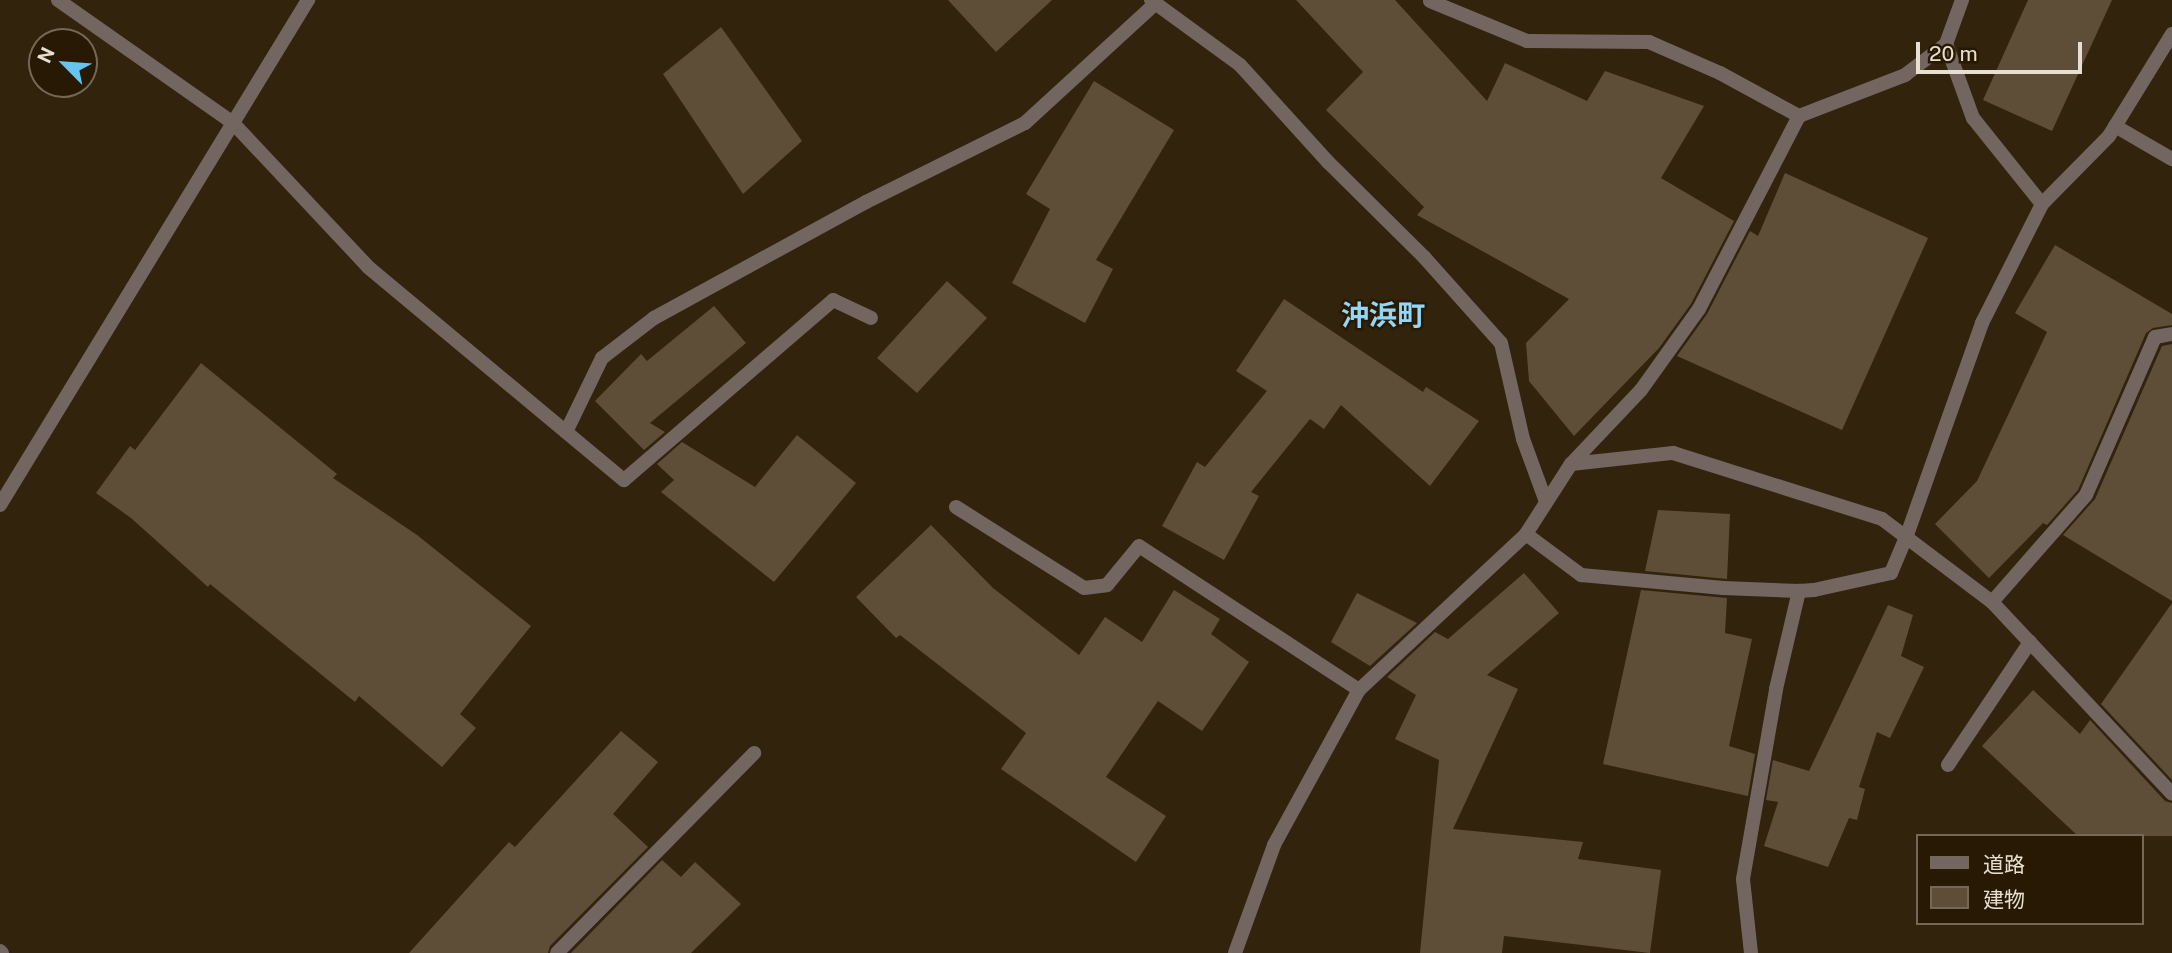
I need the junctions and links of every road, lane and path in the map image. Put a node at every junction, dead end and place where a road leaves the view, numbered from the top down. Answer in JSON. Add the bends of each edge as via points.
{"nodes":[{"id":1,"x":58,"y":0,"type":"edge"},
{"id":2,"x":308,"y":0,"type":"edge"},
{"id":3,"x":1962,"y":0,"type":"edge"},
{"id":4,"x":1430,"y":1,"type":"edge"},
{"id":5,"x":1153,"y":2,"type":"edge"},
{"id":6,"x":2172,"y":34,"type":"edge"},
{"id":7,"x":1946,"y":44,"type":"junction"},
{"id":8,"x":1799,"y":116,"type":"junction"},
{"id":9,"x":233,"y":123,"type":"junction"},
{"id":10,"x":2115,"y":126,"type":"junction"},
{"id":11,"x":2172,"y":159,"type":"edge"},
{"id":12,"x":2042,"y":204,"type":"junction"},
{"id":13,"x":870,"y":318,"type":"dead end"},
{"id":14,"x":2172,"y":334,"type":"edge"},
{"id":15,"x":566,"y":432,"type":"junction"},
{"id":16,"x":1571,"y":464,"type":"junction"},
{"id":17,"x":1546,"y":502,"type":"junction"},
{"id":18,"x":0,"y":505,"type":"edge"},
{"id":19,"x":956,"y":507,"type":"dead end"},
{"id":20,"x":1526,"y":534,"type":"junction"},
{"id":21,"x":1908,"y":535,"type":"junction"},
{"id":22,"x":1799,"y":591,"type":"junction"},
{"id":23,"x":1992,"y":601,"type":"junction"},
{"id":24,"x":2030,"y":642,"type":"junction"},
{"id":25,"x":1359,"y":690,"type":"junction"},
{"id":26,"x":754,"y":753,"type":"dead end"},
{"id":27,"x":1948,"y":765,"type":"dead end"},
{"id":28,"x":2172,"y":794,"type":"edge"},
{"id":29,"x":557,"y":953,"type":"edge"},
{"id":30,"x":1235,"y":953,"type":"edge"},
{"id":31,"x":1751,"y":953,"type":"edge"}],
"edges":[{"from":1,"to":9,"type":"street"},
{"from":2,"to":9,"type":"street"},
{"from":3,"to":7,"type":"street"},
{"from":4,"to":8,"type":"street","via":[[1527,41],[1649,42]]},
{"from":5,"to":15,"type":"street","via":[[1025,123],[866,202],[654,318],[602,358]]},
{"from":5,"to":17,"type":"street","via":[[1240,65],[1502,343],[1523,439]]},
{"from":6,"to":10,"type":"street"},
{"from":7,"to":8,"type":"street","via":[[1905,75]]},
{"from":7,"to":12,"type":"street","via":[[1973,118]]},
{"from":8,"to":16,"type":"street","via":[[1699,309],[1641,390]]},
{"from":9,"to":15,"type":"street","via":[[368,267]]},
{"from":9,"to":18,"type":"street"},
{"from":10,"to":11,"type":"street"},
{"from":10,"to":12,"type":"street"},
{"from":12,"to":21,"type":"street","via":[[1982,323]]},
{"from":13,"to":15,"type":"street","via":[[833,300],[624,480]]},
{"from":14,"to":23,"type":"street","via":[[2155,337],[2086,495]]},
{"from":16,"to":17,"type":"street"},
{"from":16,"to":21,"type":"street","via":[[1673,453],[1882,519]]},
{"from":17,"to":20,"type":"street"},
{"from":19,"to":25,"type":"street","via":[[1084,588],[1107,585],[1139,546]]},
{"from":20,"to":22,"type":"street","via":[[1581,575]]},
{"from":20,"to":25,"type":"street"},
{"from":21,"to":22,"type":"street","via":[[1891,573]]},
{"from":21,"to":23,"type":"street"},
{"from":22,"to":31,"type":"street","via":[[1776,689],[1743,879]]},
{"from":23,"to":24,"type":"street"},
{"from":24,"to":27,"type":"street"},
{"from":24,"to":28,"type":"street"},
{"from":25,"to":30,"type":"street","via":[[1274,845]]},
{"from":26,"to":29,"type":"street"}]}
